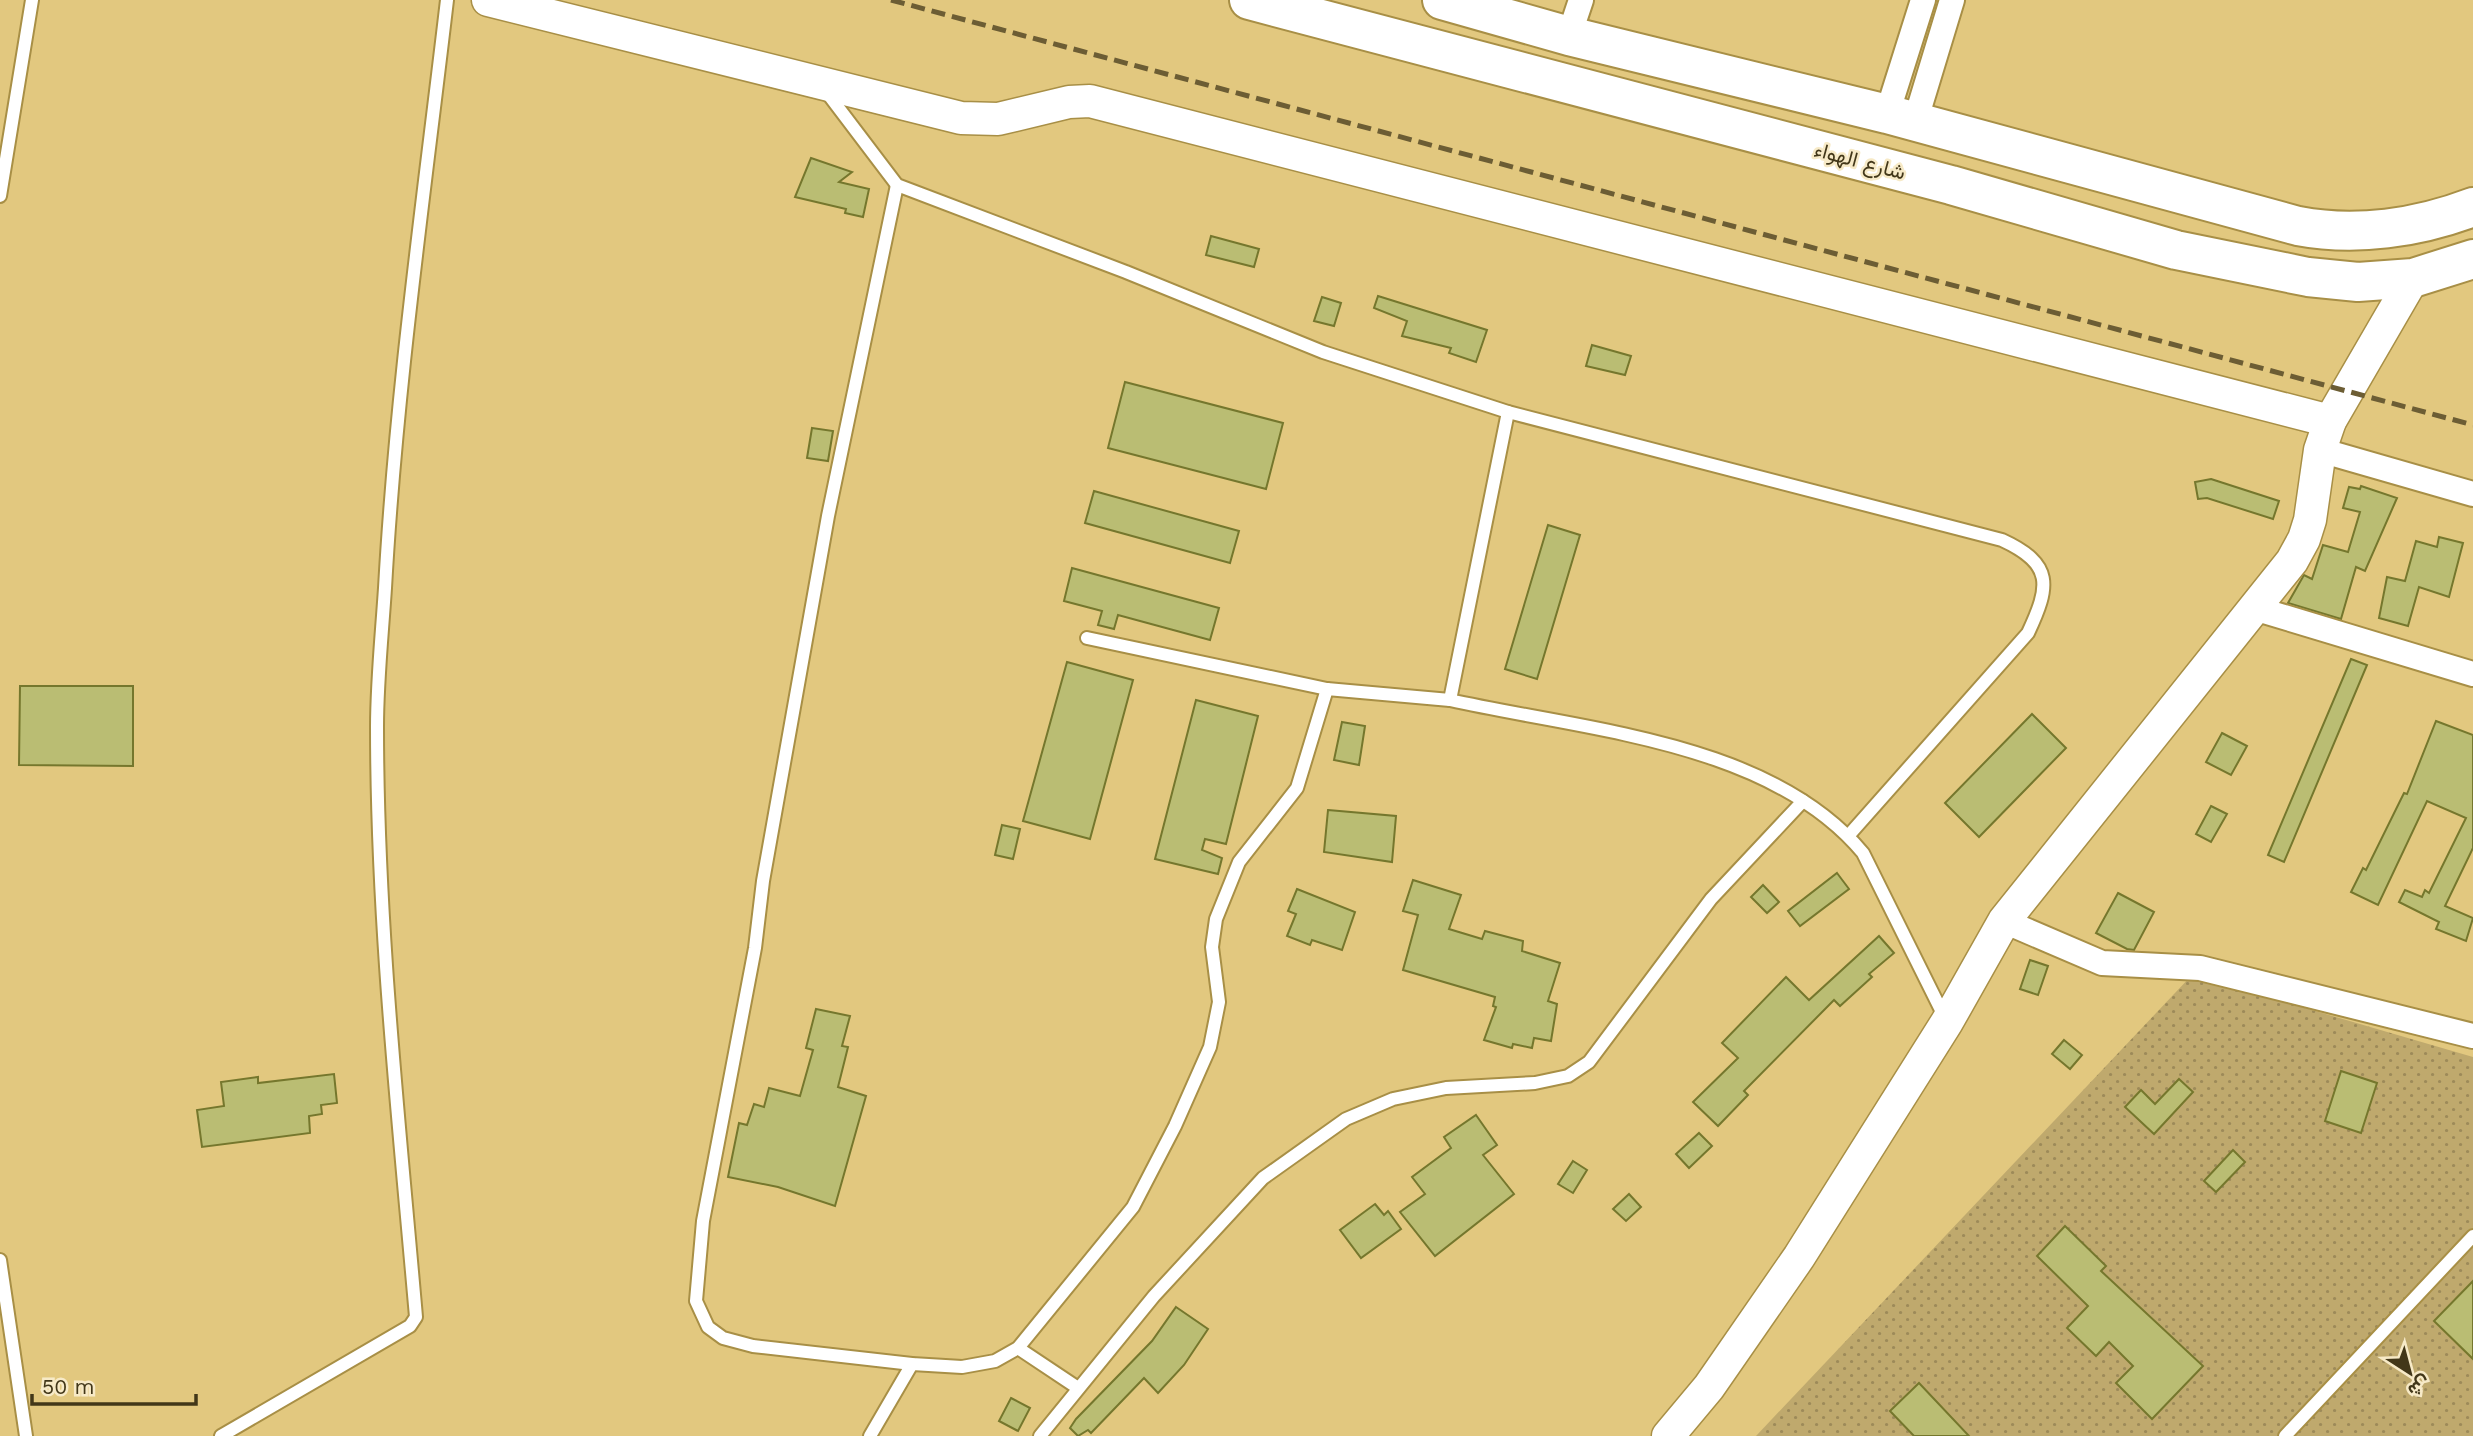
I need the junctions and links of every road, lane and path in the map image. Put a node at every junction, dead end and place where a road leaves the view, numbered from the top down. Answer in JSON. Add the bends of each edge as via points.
{"nodes":[{"id":1,"x":32,"y":0,"type":"edge"},
{"id":2,"x":447,"y":0,"type":"edge"},
{"id":3,"x":488,"y":0,"type":"edge"},
{"id":4,"x":1249,"y":0,"type":"edge"},
{"id":5,"x":1442,"y":0,"type":"edge"},
{"id":6,"x":1581,"y":0,"type":"edge"},
{"id":7,"x":1923,"y":0,"type":"edge"},
{"id":8,"x":1952,"y":0,"type":"edge"},
{"id":9,"x":1569,"y":36,"type":"junction"},
{"id":10,"x":821,"y":84,"type":"junction"},
{"id":11,"x":1901,"y":118,"type":"junction"},
{"id":12,"x":897,"y":185,"type":"junction"},
{"id":13,"x":0,"y":197,"type":"edge"},
{"id":14,"x":2473,"y":207,"type":"edge"},
{"id":15,"x":2473,"y":259,"type":"edge"},
{"id":16,"x":2413,"y":278,"type":"junction"},
{"id":17,"x":1508,"y":412,"type":"junction"},
{"id":18,"x":2325,"y":436,"type":"junction"},
{"id":19,"x":2473,"y":494,"type":"edge"},
{"id":20,"x":2254,"y":608,"type":"junction"},
{"id":21,"x":1087,"y":638,"type":"dead end"},
{"id":22,"x":2473,"y":674,"type":"edge"},
{"id":23,"x":1327,"y":689,"type":"junction"},
{"id":24,"x":1450,"y":700,"type":"junction"},
{"id":25,"x":1803,"y":801,"type":"junction"},
{"id":26,"x":1849,"y":835,"type":"junction"},
{"id":27,"x":2004,"y":921,"type":"junction"},
{"id":28,"x":1947,"y":1022,"type":"junction"},
{"id":29,"x":2473,"y":1036,"type":"edge"},
{"id":30,"x":2473,"y":1236,"type":"edge"},
{"id":31,"x":0,"y":1260,"type":"edge"},
{"id":32,"x":1018,"y":1348,"type":"junction"},
{"id":33,"x":912,"y":1364,"type":"junction"},
{"id":34,"x":1078,"y":1388,"type":"junction"},
{"id":35,"x":26,"y":1436,"type":"edge"},
{"id":36,"x":221,"y":1436,"type":"edge"},
{"id":37,"x":870,"y":1436,"type":"edge"},
{"id":38,"x":1040,"y":1436,"type":"edge"},
{"id":39,"x":1668,"y":1436,"type":"edge"},
{"id":40,"x":2284,"y":1436,"type":"edge"}],
"edges":[{"from":1,"to":13,"type":"lane"},
{"from":2,"to":36,"type":"lane","via":[[408,303],[390,491],[377,725],[383,939],[416,1317],[410,1326]]},
{"from":3,"to":10,"type":"street"},
{"from":4,"to":16,"type":"main road","name":"شارع الهواء","via":[[1924,178],[2176,250],[2308,277],[2358,282]]},
{"from":5,"to":9,"type":"main road"},
{"from":6,"to":9,"type":"street"},
{"from":7,"to":11,"type":"street"},
{"from":8,"to":11,"type":"street"},
{"from":9,"to":11,"type":"main road"},
{"from":10,"to":12,"type":"lane"},
{"from":10,"to":18,"type":"street","via":[[961,118],[998,119],[1090,101]]},
{"from":11,"to":14,"type":"main road","via":[[2333,233],[2441,219]]},
{"from":12,"to":17,"type":"lane","via":[[1323,352]]},
{"from":12,"to":33,"type":"lane","via":[[826,529],[703,1221],[696,1301],[708,1326],[723,1338],[753,1346]]},
{"from":15,"to":16,"type":"main road","name":"شارع الهواء"},
{"from":16,"to":18,"type":"street"},
{"from":17,"to":24,"type":"lane"},
{"from":17,"to":26,"type":"lane","via":[[2002,540],[2027,552],[2042,572],[2044,598],[2028,633]]},
{"from":18,"to":19,"type":"street"},
{"from":18,"to":20,"type":"street","via":[[2304,539]]},
{"from":20,"to":22,"type":"street"},
{"from":20,"to":27,"type":"street"},
{"from":21,"to":23,"type":"lane"},
{"from":23,"to":24,"type":"lane"},
{"from":23,"to":32,"type":"lane","via":[[1297,788],[1239,862],[1216,919],[1212,947],[1219,1002],[1210,1047],[1175,1126],[1133,1207]]},
{"from":24,"to":25,"type":"lane","via":[[1653,739],[1715,759]]},
{"from":25,"to":26,"type":"lane"},
{"from":25,"to":34,"type":"lane","via":[[1711,899],[1589,1062],[1568,1076],[1535,1083],[1446,1088],[1393,1099],[1346,1119],[1263,1178],[1154,1296]]},
{"from":26,"to":28,"type":"lane","via":[[1863,853]]},
{"from":27,"to":28,"type":"street"},
{"from":27,"to":29,"type":"street","via":[[2102,963],[2200,968]]},
{"from":28,"to":39,"type":"street","via":[[1799,1257],[1709,1387]]},
{"from":30,"to":40,"type":"lane"},
{"from":31,"to":35,"type":"lane"},
{"from":32,"to":33,"type":"lane","via":[[995,1362],[962,1367]]},
{"from":32,"to":34,"type":"lane"},
{"from":33,"to":37,"type":"lane"},
{"from":34,"to":38,"type":"lane"}]}
